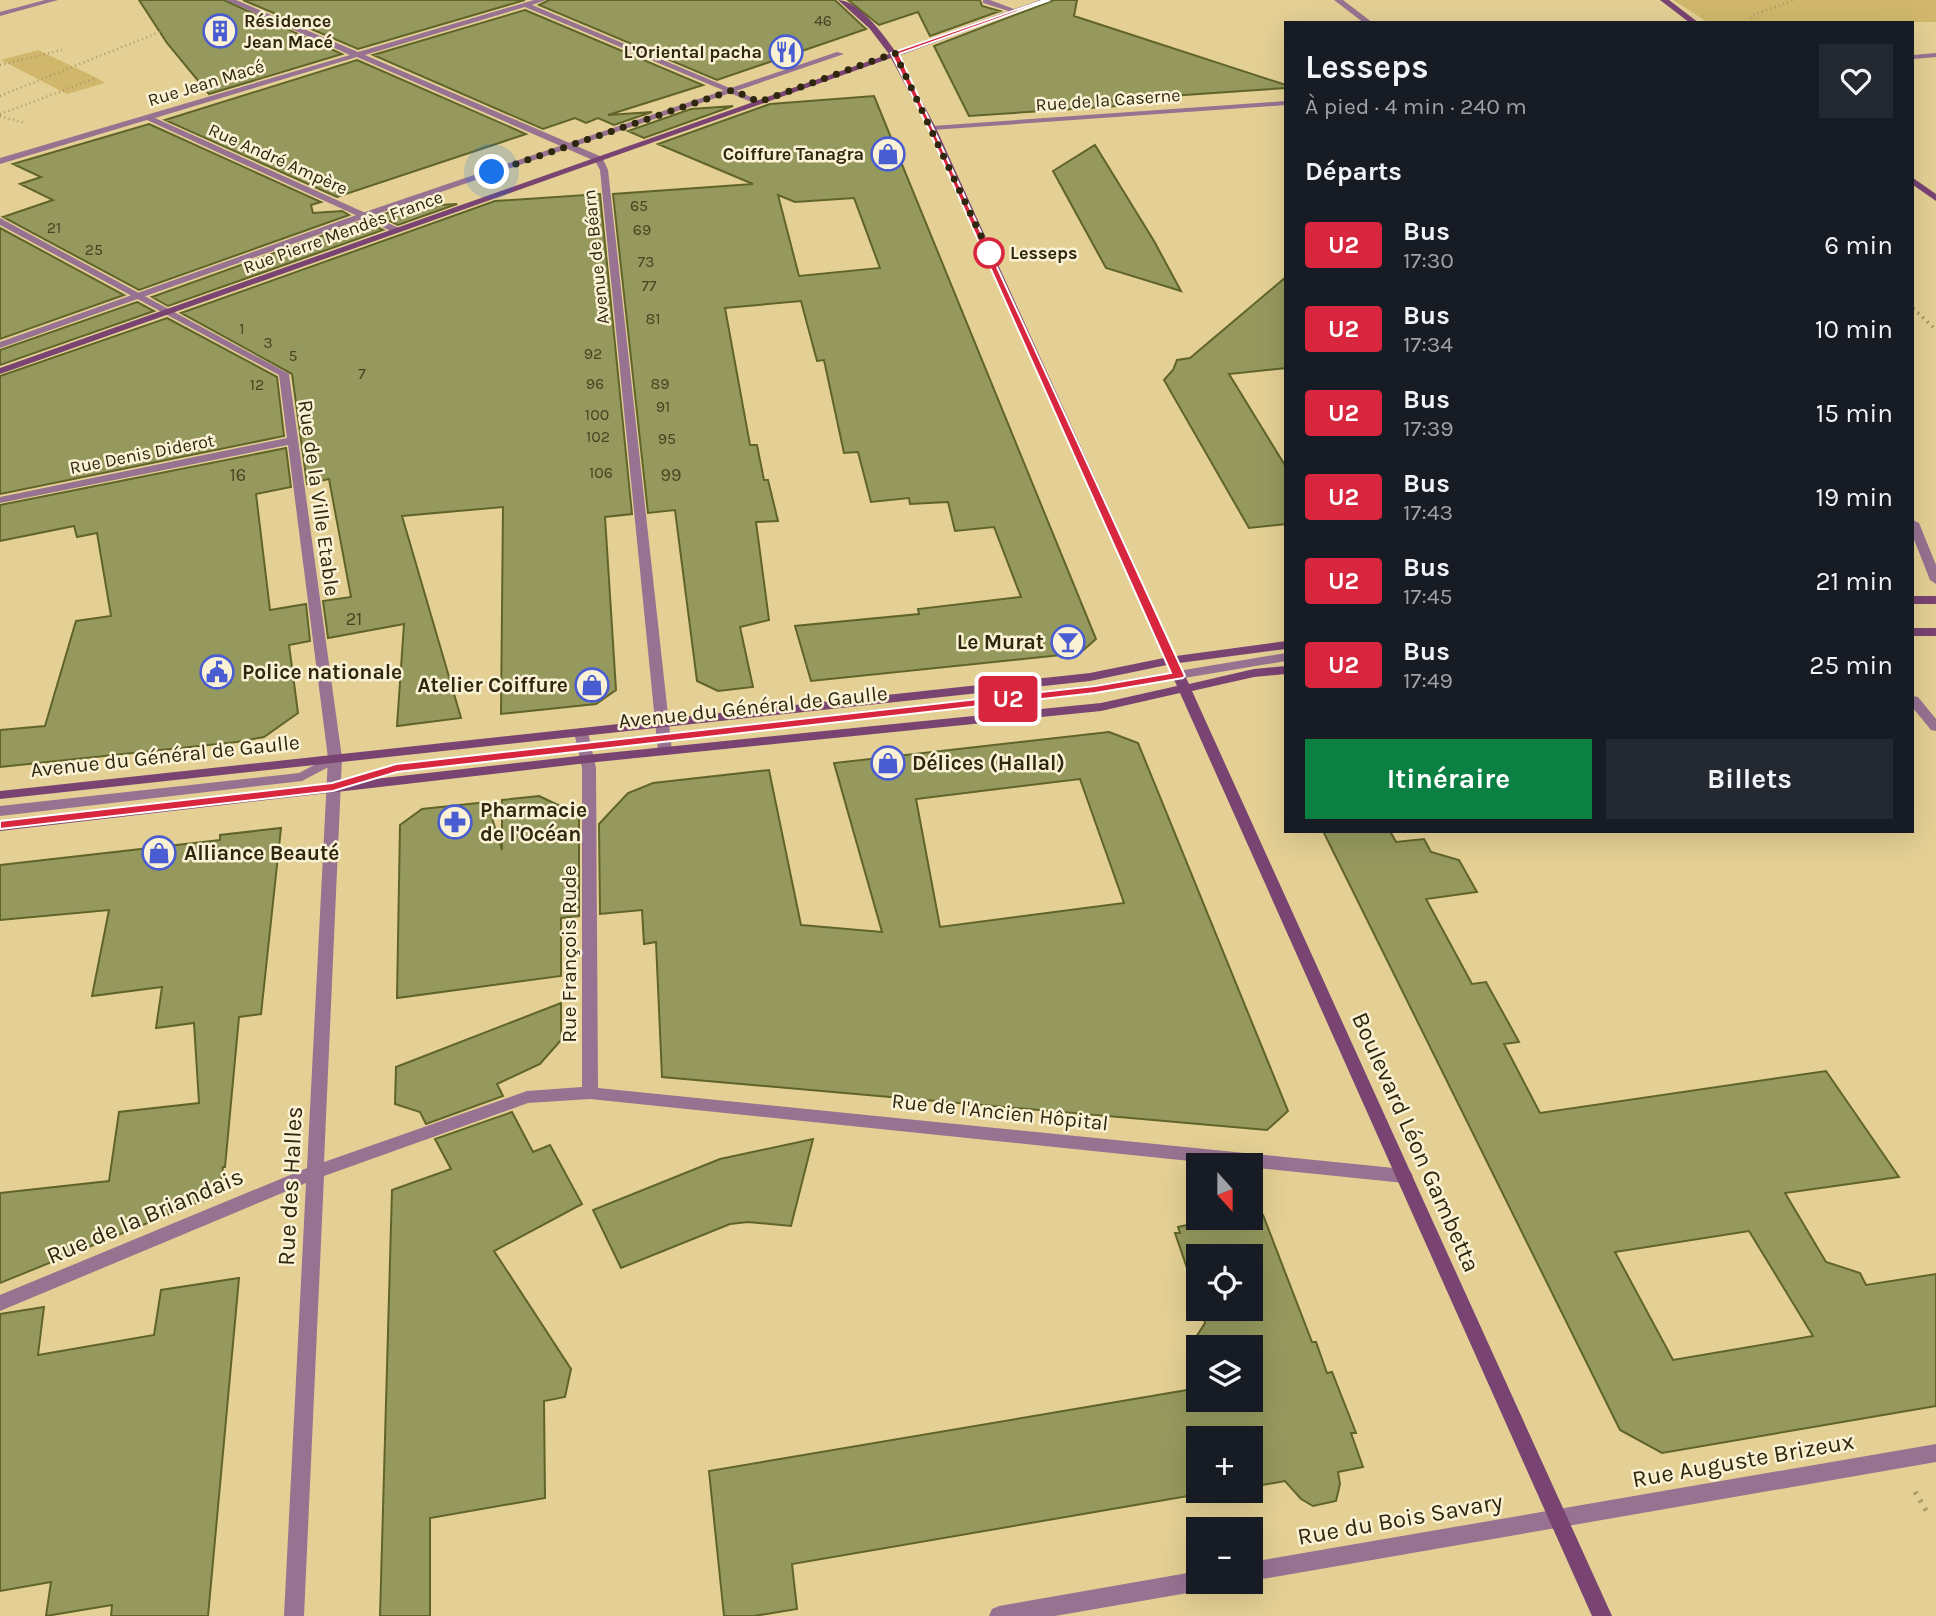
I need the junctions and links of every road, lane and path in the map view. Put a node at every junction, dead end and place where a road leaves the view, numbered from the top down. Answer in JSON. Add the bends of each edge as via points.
{"nodes":[{"id":1,"x":54,"y":0,"type":"edge"},
{"id":2,"x":230,"y":0,"type":"edge"},
{"id":3,"x":542,"y":0,"type":"edge"},
{"id":4,"x":842,"y":0,"type":"edge"},
{"id":5,"x":989,"y":0,"type":"edge"},
{"id":6,"x":1047,"y":0,"type":"edge"},
{"id":7,"x":1338,"y":0,"type":"edge"},
{"id":8,"x":1664,"y":0,"type":"edge"},
{"id":9,"x":1794,"y":0,"type":"edge"},
{"id":10,"x":525,"y":5,"type":"junction"},
{"id":11,"x":1015,"y":11,"type":"junction"},
{"id":12,"x":0,"y":14,"type":"edge"},
{"id":13,"x":1366,"y":21,"type":"edge"},
{"id":14,"x":1692,"y":21,"type":"edge"},
{"id":15,"x":1751,"y":21,"type":"edge"},
{"id":16,"x":162,"y":31,"type":"dead end"},
{"id":17,"x":62,"y":50,"type":"dead end"},
{"id":18,"x":895,"y":53,"type":"junction"},
{"id":19,"x":840,"y":54,"type":"dead end"},
{"id":20,"x":358,"y":55,"type":"junction"},
{"id":21,"x":1936,"y":55,"type":"edge"},
{"id":22,"x":1914,"y":57,"type":"edge"},
{"id":23,"x":0,"y":65,"type":"edge"},
{"id":24,"x":97,"y":79,"type":"dead end"},
{"id":25,"x":733,"y":90,"type":"junction"},
{"id":26,"x":0,"y":96,"type":"edge"},
{"id":27,"x":759,"y":102,"type":"junction"},
{"id":28,"x":1284,"y":103,"type":"edge"},
{"id":29,"x":0,"y":114,"type":"edge"},
{"id":30,"x":147,"y":117,"type":"junction"},
{"id":31,"x":932,"y":128,"type":"junction"},
{"id":32,"x":568,"y":146,"type":"junction"},
{"id":33,"x":598,"y":159,"type":"junction"},
{"id":34,"x":0,"y":161,"type":"edge"},
{"id":35,"x":1914,"y":182,"type":"edge"},
{"id":36,"x":1936,"y":198,"type":"edge"},
{"id":37,"x":365,"y":215,"type":"junction"},
{"id":38,"x":0,"y":221,"type":"edge"},
{"id":39,"x":396,"y":230,"type":"junction"},
{"id":40,"x":138,"y":296,"type":"junction"},
{"id":41,"x":1914,"y":309,"type":"edge"},
{"id":42,"x":167,"y":312,"type":"junction"},
{"id":43,"x":1936,"y":330,"type":"edge"},
{"id":44,"x":0,"y":345,"type":"edge"},
{"id":45,"x":0,"y":371,"type":"edge"},
{"id":46,"x":290,"y":442,"type":"junction"},
{"id":47,"x":0,"y":500,"type":"edge"},
{"id":48,"x":1914,"y":525,"type":"edge"},
{"id":49,"x":1936,"y":580,"type":"edge"},
{"id":50,"x":1914,"y":600,"type":"edge"},
{"id":51,"x":1936,"y":600,"type":"edge"},
{"id":52,"x":1914,"y":632,"type":"edge"},
{"id":53,"x":1936,"y":632,"type":"edge"},
{"id":54,"x":1284,"y":645,"type":"edge"},
{"id":55,"x":1284,"y":657,"type":"edge"},
{"id":56,"x":1172,"y":660,"type":"junction"},
{"id":57,"x":1284,"y":670,"type":"edge"},
{"id":58,"x":1181,"y":682,"type":"junction"},
{"id":59,"x":1914,"y":700,"type":"edge"},
{"id":60,"x":662,"y":723,"type":"junction"},
{"id":61,"x":1936,"y":726,"type":"edge"},
{"id":62,"x":665,"y":745,"type":"junction"},
{"id":63,"x":584,"y":746,"type":"junction"},
{"id":64,"x":335,"y":758,"type":"junction"},
{"id":65,"x":333,"y":787,"type":"junction"},
{"id":66,"x":0,"y":795,"type":"edge"},
{"id":67,"x":0,"y":811,"type":"edge"},
{"id":68,"x":0,"y":826,"type":"edge"},
{"id":69,"x":590,"y":1093,"type":"junction"},
{"id":70,"x":315,"y":1172,"type":"junction"},
{"id":71,"x":1404,"y":1176,"type":"junction"},
{"id":72,"x":0,"y":1303,"type":"edge"},
{"id":73,"x":1936,"y":1453,"type":"edge"},
{"id":74,"x":1558,"y":1518,"type":"junction"},
{"id":75,"x":1263,"y":1570,"type":"edge"},
{"id":76,"x":1186,"y":1583,"type":"edge"},
{"id":77,"x":294,"y":1616,"type":"edge"},
{"id":78,"x":999,"y":1616,"type":"edge"},
{"id":79,"x":1602,"y":1616,"type":"edge"}],
"edges":[{"from":1,"to":12,"type":"street"},
{"from":2,"to":20,"type":"street","name":"Avenue de Béarn"},
{"from":3,"to":10,"type":"street","name":"Rue Jean Macé"},
{"from":4,"to":18,"type":"street","name":"Boulevard Léon Gambetta","via":[[881,34]]},
{"from":5,"to":11,"type":"street"},
{"from":6,"to":11,"type":"street","name":"Rue Pierre Mendès France"},
{"from":7,"to":13,"type":"street"},
{"from":8,"to":14,"type":"street"},
{"from":9,"to":15,"type":"path","via":[[1753,15]]},
{"from":10,"to":20,"type":"street","name":"Rue Jean Macé"},
{"from":10,"to":25,"type":"street"},
{"from":11,"to":18,"type":"street","name":"Rue Pierre Mendès France"},
{"from":16,"to":26,"type":"path"},
{"from":17,"to":23,"type":"path"},
{"from":18,"to":27,"type":"street","name":"Rue Pierre Mendès France"},
{"from":18,"to":31,"type":"street","name":"Boulevard Léon Gambetta"},
{"from":19,"to":25,"type":"street"},
{"from":20,"to":30,"type":"street","name":"Rue Jean Macé"},
{"from":20,"to":32,"type":"street","name":"Avenue de Béarn"},
{"from":21,"to":22,"type":"street"},
{"from":24,"to":29,"type":"path"},
{"from":25,"to":27,"type":"street"},
{"from":25,"to":32,"type":"street"},
{"from":27,"to":33,"type":"street","name":"Rue Pierre Mendès France"},
{"from":28,"to":31,"type":"street","name":"Rue de la Caserne"},
{"from":30,"to":34,"type":"street","name":"Rue Jean Macé"},
{"from":30,"to":37,"type":"street","name":"Rue André Ampère"},
{"from":31,"to":56,"type":"street","name":"Boulevard Léon Gambetta"},
{"from":32,"to":33,"type":"street","name":"Avenue de Béarn"},
{"from":32,"to":37,"type":"street"},
{"from":33,"to":39,"type":"street","name":"Rue Pierre Mendès France"},
{"from":33,"to":60,"type":"street","name":"Avenue de Béarn","via":[[604,170]]},
{"from":35,"to":36,"type":"street"},
{"from":37,"to":39,"type":"street","name":"Rue André Ampère"},
{"from":37,"to":40,"type":"street"},
{"from":38,"to":40,"type":"street"},
{"from":39,"to":42,"type":"street","name":"Rue Pierre Mendès France"},
{"from":40,"to":42,"type":"street"},
{"from":40,"to":44,"type":"street"},
{"from":41,"to":43,"type":"path"},
{"from":42,"to":45,"type":"street","name":"Rue Pierre Mendès France"},
{"from":42,"to":46,"type":"street","name":"Rue de la Ville Etable","via":[[284,374]]},
{"from":46,"to":47,"type":"street","name":"Rue Denis Diderot"},
{"from":46,"to":64,"type":"street","name":"Rue de la Ville Etable"},
{"from":48,"to":49,"type":"street"},
{"from":50,"to":51,"type":"street"},
{"from":52,"to":53,"type":"street"},
{"from":54,"to":56,"type":"street","name":"Avenue du Général de Gaulle"},
{"from":55,"to":58,"type":"street","name":"Avenue du Général de Gaulle"},
{"from":56,"to":58,"type":"street","name":"Boulevard Léon Gambetta"},
{"from":56,"to":60,"type":"street","name":"Avenue du Général de Gaulle","via":[[1090,677]]},
{"from":57,"to":58,"type":"street"},
{"from":58,"to":62,"type":"street","name":"Avenue du Général de Gaulle"},
{"from":58,"to":71,"type":"street","name":"Boulevard Léon Gambetta"},
{"from":59,"to":61,"type":"street"},
{"from":60,"to":62,"type":"street","name":"Avenue de Béarn"},
{"from":60,"to":63,"type":"street","name":"Avenue du Général de Gaulle"},
{"from":62,"to":63,"type":"street","name":"Avenue du Général de Gaulle"},
{"from":63,"to":64,"type":"street","name":"Avenue du Général de Gaulle"},
{"from":63,"to":65,"type":"street","name":"Avenue du Général de Gaulle","via":[[396,768]]},
{"from":63,"to":69,"type":"street","name":"Rue François Rude"},
{"from":64,"to":65,"type":"street","name":"Rue des Halles"},
{"from":64,"to":66,"type":"street","name":"Avenue du Général de Gaulle"},
{"from":64,"to":67,"type":"street","name":"Avenue du Général de Gaulle","via":[[302,778]]},
{"from":65,"to":68,"type":"street","name":"Avenue du Général de Gaulle"},
{"from":65,"to":70,"type":"street","name":"Rue des Halles"},
{"from":69,"to":70,"type":"street","name":"Rue de la Briandais","via":[[527,1097]]},
{"from":69,"to":71,"type":"street","name":"Rue de l'Ancien Hôpital"},
{"from":70,"to":72,"type":"street","name":"Rue de la Briandais"},
{"from":70,"to":77,"type":"street","name":"Rue des Halles"},
{"from":71,"to":74,"type":"street","name":"Boulevard Léon Gambetta"},
{"from":73,"to":74,"type":"street","name":"Rue Auguste Brizeux"},
{"from":74,"to":75,"type":"street","name":"Rue du Bois Savary"},
{"from":74,"to":79,"type":"street","name":"Boulevard Léon Gambetta"},
{"from":76,"to":78,"type":"street"}]}
